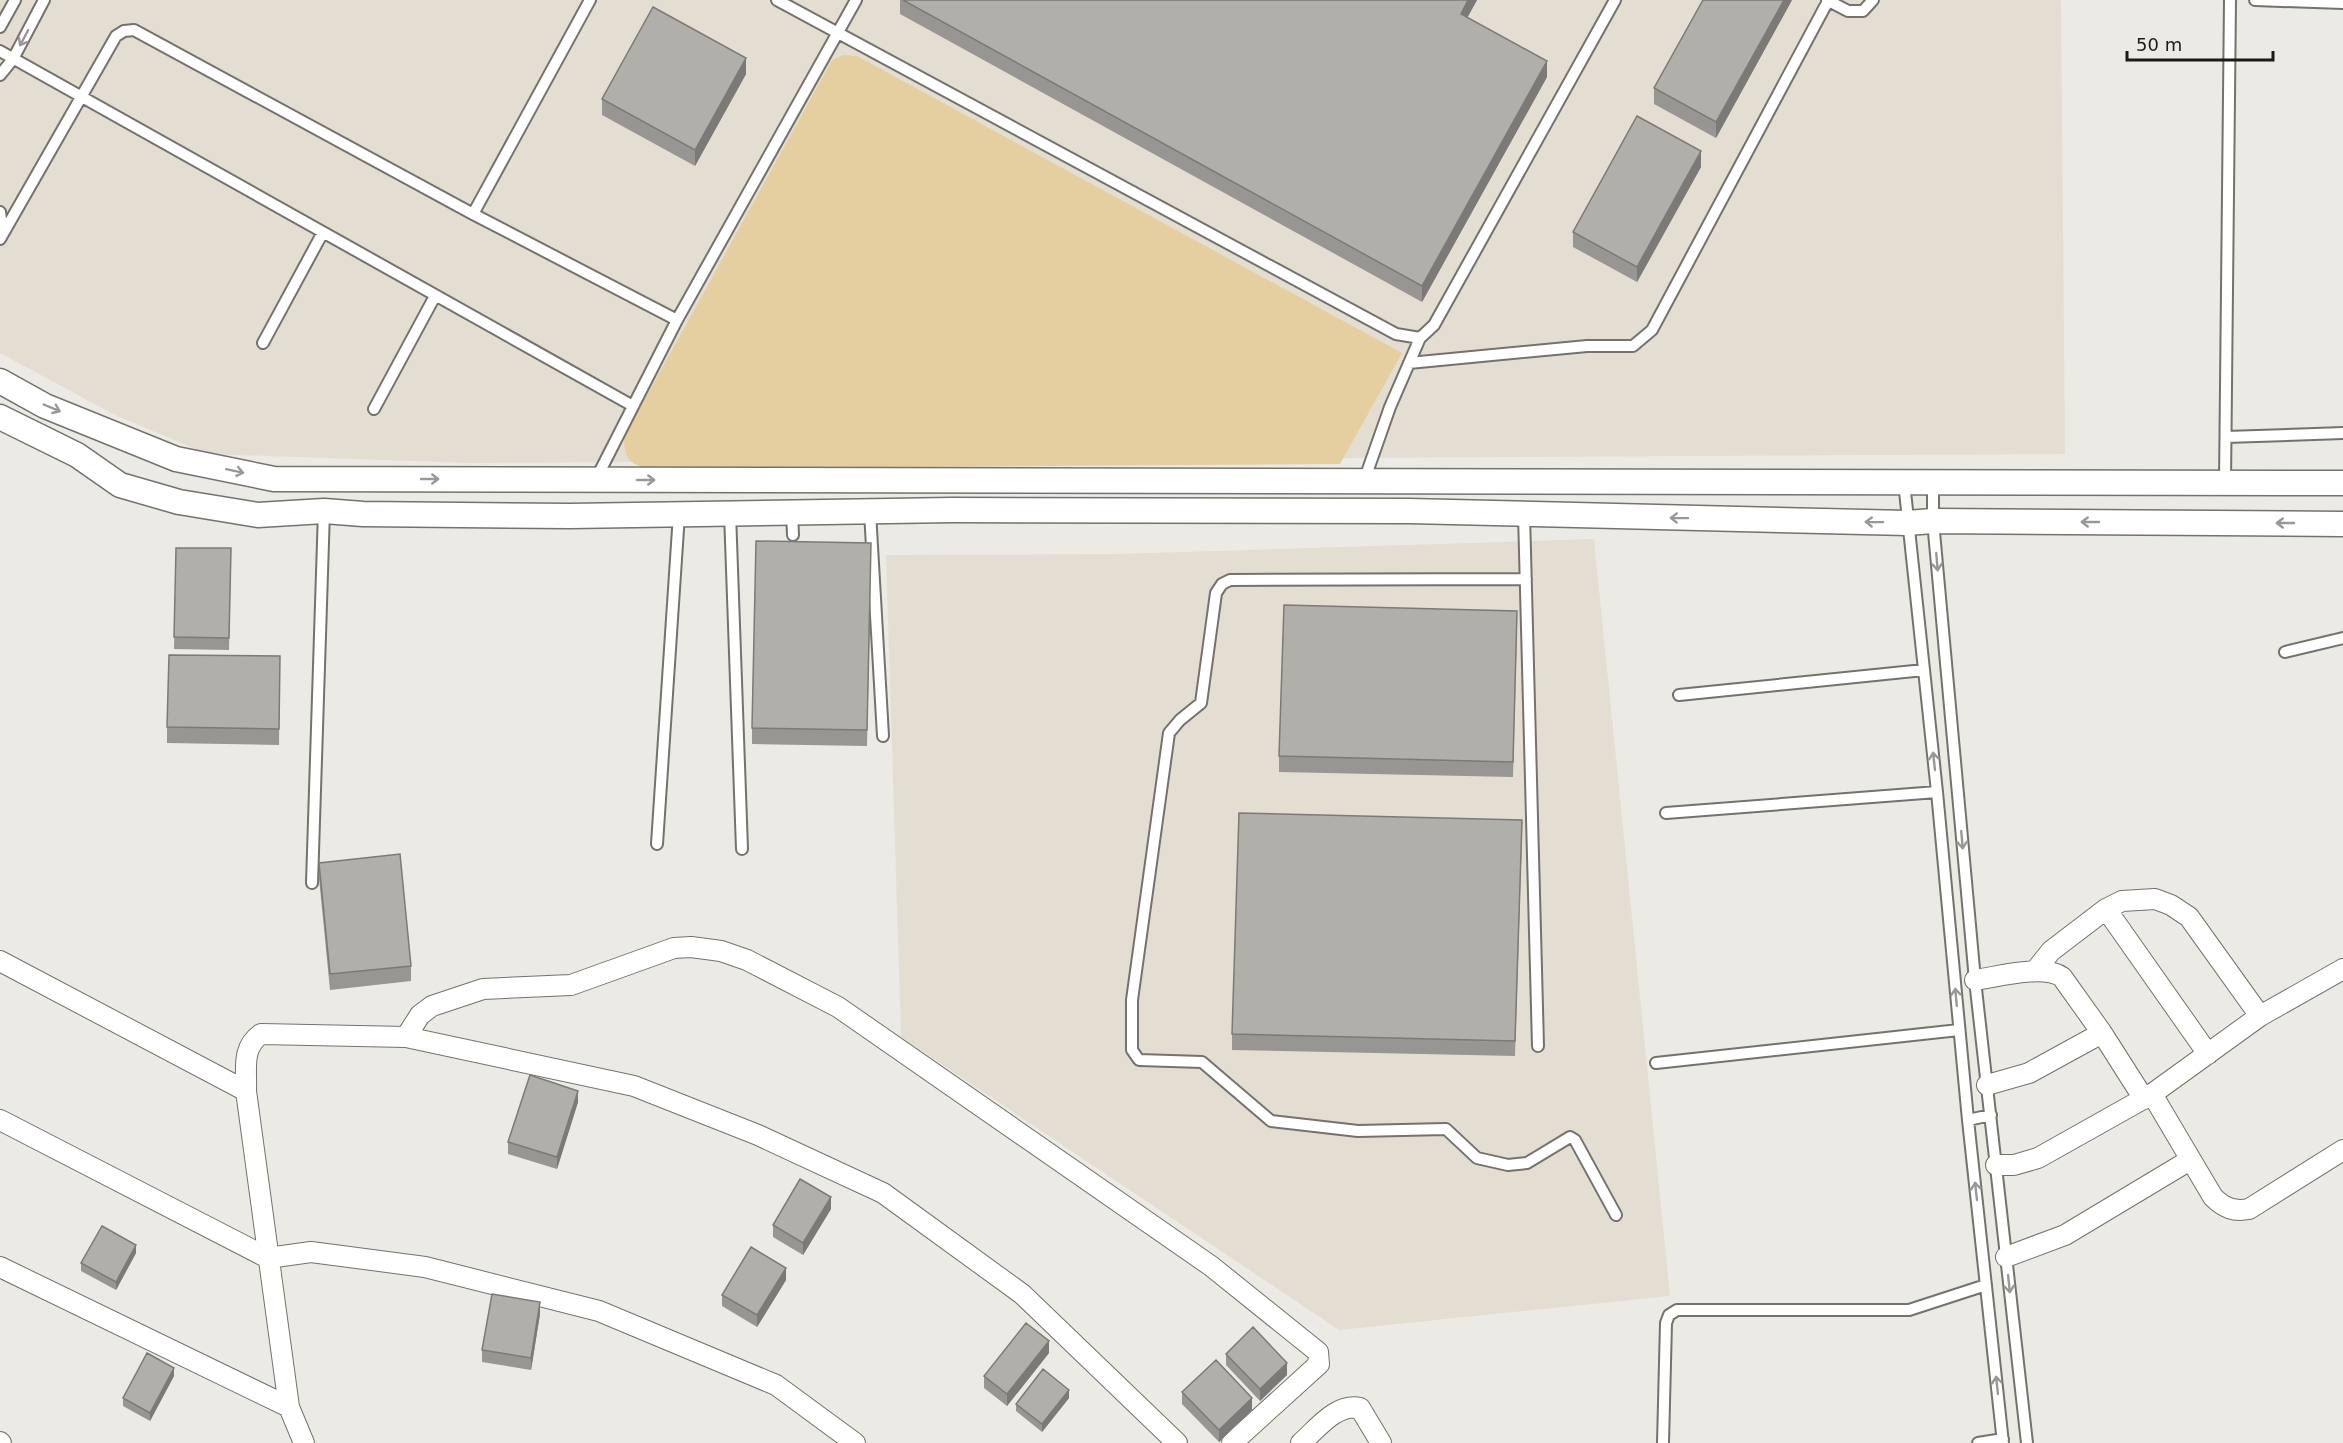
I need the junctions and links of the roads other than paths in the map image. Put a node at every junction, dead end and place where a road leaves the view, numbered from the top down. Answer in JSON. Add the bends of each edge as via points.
{"nodes":[{"id":1,"x":15,"y":0,"type":"edge"},
{"id":2,"x":44,"y":0,"type":"edge"},
{"id":3,"x":590,"y":0,"type":"edge"},
{"id":4,"x":777,"y":0,"type":"edge"},
{"id":5,"x":856,"y":0,"type":"edge"},
{"id":6,"x":1615,"y":0,"type":"edge"},
{"id":7,"x":1828,"y":0,"type":"edge"},
{"id":8,"x":1873,"y":0,"type":"edge"},
{"id":9,"x":2230,"y":0,"type":"edge"},
{"id":10,"x":2255,"y":0,"type":"edge"},
{"id":11,"x":2343,"y":3,"type":"edge"},
{"id":12,"x":0,"y":27,"type":"edge"},
{"id":13,"x":837,"y":34,"type":"junction"},
{"id":14,"x":0,"y":51,"type":"edge"},
{"id":15,"x":13,"y":59,"type":"junction"},
{"id":16,"x":0,"y":75,"type":"edge"},
{"id":17,"x":82,"y":98,"type":"junction"},
{"id":18,"x":0,"y":212,"type":"edge"},
{"id":19,"x":473,"y":214,"type":"junction"},
{"id":20,"x":322,"y":234,"type":"junction"},
{"id":21,"x":2,"y":237,"type":"edge"},
{"id":22,"x":435,"y":296,"type":"junction"},
{"id":23,"x":676,"y":320,"type":"junction"},
{"id":24,"x":1420,"y":338,"type":"junction"},
{"id":25,"x":263,"y":343,"type":"dead end"},
{"id":26,"x":1409,"y":363,"type":"junction"},
{"id":27,"x":0,"y":381,"type":"edge"},
{"id":28,"x":633,"y":406,"type":"junction"},
{"id":29,"x":374,"y":409,"type":"dead end"},
{"id":30,"x":0,"y":417,"type":"edge"},
{"id":31,"x":2343,"y":433,"type":"edge"},
{"id":32,"x":2226,"y":437,"type":"junction"},
{"id":33,"x":596,"y":480,"type":"junction"},
{"id":34,"x":1046,"y":480,"type":"junction"},
{"id":35,"x":1364,"y":481,"type":"junction"},
{"id":36,"x":1904,"y":482,"type":"junction"},
{"id":37,"x":1933,"y":482,"type":"junction"},
{"id":38,"x":2225,"y":483,"type":"junction"},
{"id":39,"x":2343,"y":483,"type":"edge"},
{"id":40,"x":1046,"y":510,"type":"junction"},
{"id":41,"x":324,"y":511,"type":"junction"},
{"id":42,"x":870,"y":511,"type":"junction"},
{"id":43,"x":730,"y":513,"type":"junction"},
{"id":44,"x":679,"y":514,"type":"junction"},
{"id":45,"x":1524,"y":514,"type":"junction"},
{"id":46,"x":1933,"y":520,"type":"junction"},
{"id":47,"x":1907,"y":523,"type":"junction"},
{"id":48,"x":2343,"y":524,"type":"edge"},
{"id":49,"x":1526,"y":579,"type":"junction"},
{"id":50,"x":2343,"y":638,"type":"edge"},
{"id":51,"x":2285,"y":652,"type":"dead end"},
{"id":52,"x":1924,"y":670,"type":"junction"},
{"id":53,"x":1679,"y":695,"type":"dead end"},
{"id":54,"x":883,"y":736,"type":"dead end"},
{"id":55,"x":1937,"y":792,"type":"junction"},
{"id":56,"x":1666,"y":813,"type":"dead end"},
{"id":57,"x":657,"y":844,"type":"dead end"},
{"id":58,"x":742,"y":849,"type":"dead end"},
{"id":59,"x":312,"y":883,"type":"dead end"},
{"id":60,"x":2106,"y":909,"type":"junction"},
{"id":61,"x":0,"y":961,"type":"edge"},
{"id":62,"x":2343,"y":969,"type":"edge"},
{"id":63,"x":2035,"y":971,"type":"junction"},
{"id":64,"x":1975,"y":980,"type":"junction"},
{"id":65,"x":2260,"y":1016,"type":"junction"},
{"id":66,"x":1959,"y":1030,"type":"junction"},
{"id":67,"x":2102,"y":1033,"type":"junction"},
{"id":68,"x":406,"y":1037,"type":"junction"},
{"id":69,"x":1538,"y":1046,"type":"dead end"},
{"id":70,"x":2208,"y":1054,"type":"junction"},
{"id":71,"x":1656,"y":1063,"type":"dead end"},
{"id":72,"x":1988,"y":1085,"type":"junction"},
{"id":73,"x":246,"y":1091,"type":"junction"},
{"id":74,"x":2148,"y":1096,"type":"junction"},
{"id":75,"x":1991,"y":1115,"type":"junction"},
{"id":76,"x":0,"y":1120,"type":"edge"},
{"id":77,"x":1968,"y":1120,"type":"junction"},
{"id":78,"x":2343,"y":1150,"type":"edge"},
{"id":79,"x":2190,"y":1160,"type":"junction"},
{"id":80,"x":1996,"y":1165,"type":"junction"},
{"id":81,"x":1616,"y":1215,"type":"dead end"},
{"id":82,"x":2006,"y":1257,"type":"junction"},
{"id":83,"x":268,"y":1258,"type":"junction"},
{"id":84,"x":0,"y":1267,"type":"edge"},
{"id":85,"x":1986,"y":1285,"type":"junction"},
{"id":86,"x":289,"y":1407,"type":"junction"},
{"id":87,"x":2003,"y":1441,"type":"edge"},
{"id":88,"x":304,"y":1443,"type":"edge"},
{"id":89,"x":855,"y":1443,"type":"edge"},
{"id":90,"x":1177,"y":1443,"type":"edge"},
{"id":91,"x":1232,"y":1443,"type":"edge"},
{"id":92,"x":1301,"y":1443,"type":"edge"},
{"id":93,"x":1381,"y":1443,"type":"edge"},
{"id":94,"x":1664,"y":1443,"type":"edge"},
{"id":95,"x":1978,"y":1443,"type":"edge"},
{"id":96,"x":2027,"y":1443,"type":"edge"}],
"edges":[{"from":1,"to":12,"type":"lane"},
{"from":2,"to":15,"type":"lane","one_way":true},
{"from":3,"to":19,"type":"lane"},
{"from":4,"to":13,"type":"lane"},
{"from":5,"to":13,"type":"lane"},
{"from":6,"to":24,"type":"lane","via":[[1434,325]]},
{"from":7,"to":8,"type":"lane","via":[[1848,11],[1863,11]]},
{"from":7,"to":26,"type":"lane","via":[[1652,330],[1633,346],[1587,346]]},
{"from":9,"to":32,"type":"lane"},
{"from":10,"to":11,"type":"lane"},
{"from":13,"to":23,"type":"lane"},
{"from":13,"to":24,"type":"lane","via":[[1396,334]]},
{"from":14,"to":15,"type":"lane"},
{"from":15,"to":16,"type":"lane"},
{"from":15,"to":17,"type":"lane"},
{"from":17,"to":19,"type":"lane","via":[[116,36],[134,30]]},
{"from":17,"to":20,"type":"lane"},
{"from":17,"to":21,"type":"lane"},
{"from":18,"to":21,"type":"lane"},
{"from":19,"to":23,"type":"lane"},
{"from":20,"to":22,"type":"lane"},
{"from":20,"to":25,"type":"lane"},
{"from":22,"to":28,"type":"lane"},
{"from":22,"to":29,"type":"lane"},
{"from":23,"to":28,"type":"lane"},
{"from":24,"to":26,"type":"lane"},
{"from":26,"to":35,"type":"lane"},
{"from":27,"to":33,"type":"street","one_way":true,"via":[[45,406],[176,459],[274,479]]},
{"from":28,"to":33,"type":"lane"},
{"from":30,"to":41,"type":"street","via":[[77,455],[120,485],[179,502],[258,515]]},
{"from":31,"to":32,"type":"lane"},
{"from":32,"to":38,"type":"lane"},
{"from":33,"to":34,"type":"street","one_way":true},
{"from":34,"to":35,"type":"street"},
{"from":34,"to":40,"type":"street"},
{"from":35,"to":36,"type":"street"},
{"from":36,"to":37,"type":"street"},
{"from":36,"to":47,"type":"lane"},
{"from":37,"to":38,"type":"street"},
{"from":37,"to":46,"type":"lane"},
{"from":38,"to":39,"type":"street"},
{"from":40,"to":42,"type":"street"},
{"from":40,"to":45,"type":"street"},
{"from":41,"to":44,"type":"street"},
{"from":41,"to":59,"type":"lane"},
{"from":42,"to":43,"type":"street","via":[[792,524]]},
{"from":42,"to":54,"type":"lane"},
{"from":43,"to":44,"type":"street"},
{"from":43,"to":58,"type":"lane"},
{"from":44,"to":57,"type":"lane"},
{"from":47,"to":45,"type":"street","one_way":true},
{"from":45,"to":49,"type":"lane"},
{"from":46,"to":47,"type":"street"},
{"from":48,"to":46,"type":"street","one_way":true},
{"from":46,"to":64,"type":"lane","one_way":true},
{"from":47,"to":52,"type":"lane"},
{"from":49,"to":69,"type":"lane"},
{"from":49,"to":81,"type":"lane","via":[[1230,580],[1222,584],[1216,593],[1201,703],[1169,733],[1132,1000],[1132,1050],[1139,1060],[1202,1062],[1271,1121],[1358,1131],[1446,1129],[1477,1158],[1508,1165],[1527,1163],[1570,1137]]},
{"from":50,"to":51,"type":"lane"},
{"from":52,"to":53,"type":"lane"},
{"from":55,"to":52,"type":"lane","one_way":true},
{"from":55,"to":56,"type":"lane"},
{"from":66,"to":55,"type":"lane","one_way":true},
{"from":60,"to":63,"type":"street","via":[[2051,951]]},
{"from":60,"to":65,"type":"street","via":[[2122,901],[2155,899],[2189,917]]},
{"from":60,"to":70,"type":"street"},
{"from":61,"to":73,"type":"street"},
{"from":62,"to":65,"type":"street"},
{"from":63,"to":64,"type":"street"},
{"from":63,"to":67,"type":"street","via":[[2062,976]]},
{"from":64,"to":72,"type":"lane"},
{"from":65,"to":70,"type":"street"},
{"from":66,"to":71,"type":"lane"},
{"from":66,"to":77,"type":"lane"},
{"from":67,"to":72,"type":"street","via":[[2029,1073]]},
{"from":67,"to":74,"type":"street"},
{"from":68,"to":73,"type":"street","via":[[261,1034],[248,1049]]},
{"from":68,"to":90,"type":"street","via":[[634,1086],[758,1135],[883,1193],[1022,1294]]},
{"from":68,"to":91,"type":"street","via":[[420,1015],[432,1006],[483,989],[571,986],[674,948],[691,946],[747,960],[838,1007],[1211,1266],[1318,1352],[1319,1364]]},
{"from":70,"to":74,"type":"street"},
{"from":72,"to":75,"type":"lane"},
{"from":73,"to":83,"type":"street"},
{"from":74,"to":79,"type":"street"},
{"from":74,"to":80,"type":"street","via":[[2038,1158]]},
{"from":75,"to":77,"type":"lane"},
{"from":75,"to":80,"type":"lane"},
{"from":76,"to":83,"type":"street"},
{"from":85,"to":77,"type":"lane","one_way":true},
{"from":78,"to":79,"type":"street","via":[[2249,1209],[2237,1212],[2213,1197]]},
{"from":79,"to":82,"type":"street","via":[[2065,1235]]},
{"from":80,"to":82,"type":"lane"},
{"from":82,"to":96,"type":"lane","one_way":true},
{"from":83,"to":86,"type":"street"},
{"from":83,"to":89,"type":"street","via":[[311,1252],[425,1267],[599,1311],[776,1385]]},
{"from":84,"to":86,"type":"street"},
{"from":87,"to":85,"type":"lane","one_way":true},
{"from":85,"to":94,"type":"lane","via":[[1909,1310],[1677,1310],[1666,1323]]},
{"from":86,"to":88,"type":"street"},
{"from":87,"to":95,"type":"lane"},
{"from":92,"to":93,"type":"street","via":[[1339,1410],[1350,1406],[1360,1408]]}]}
